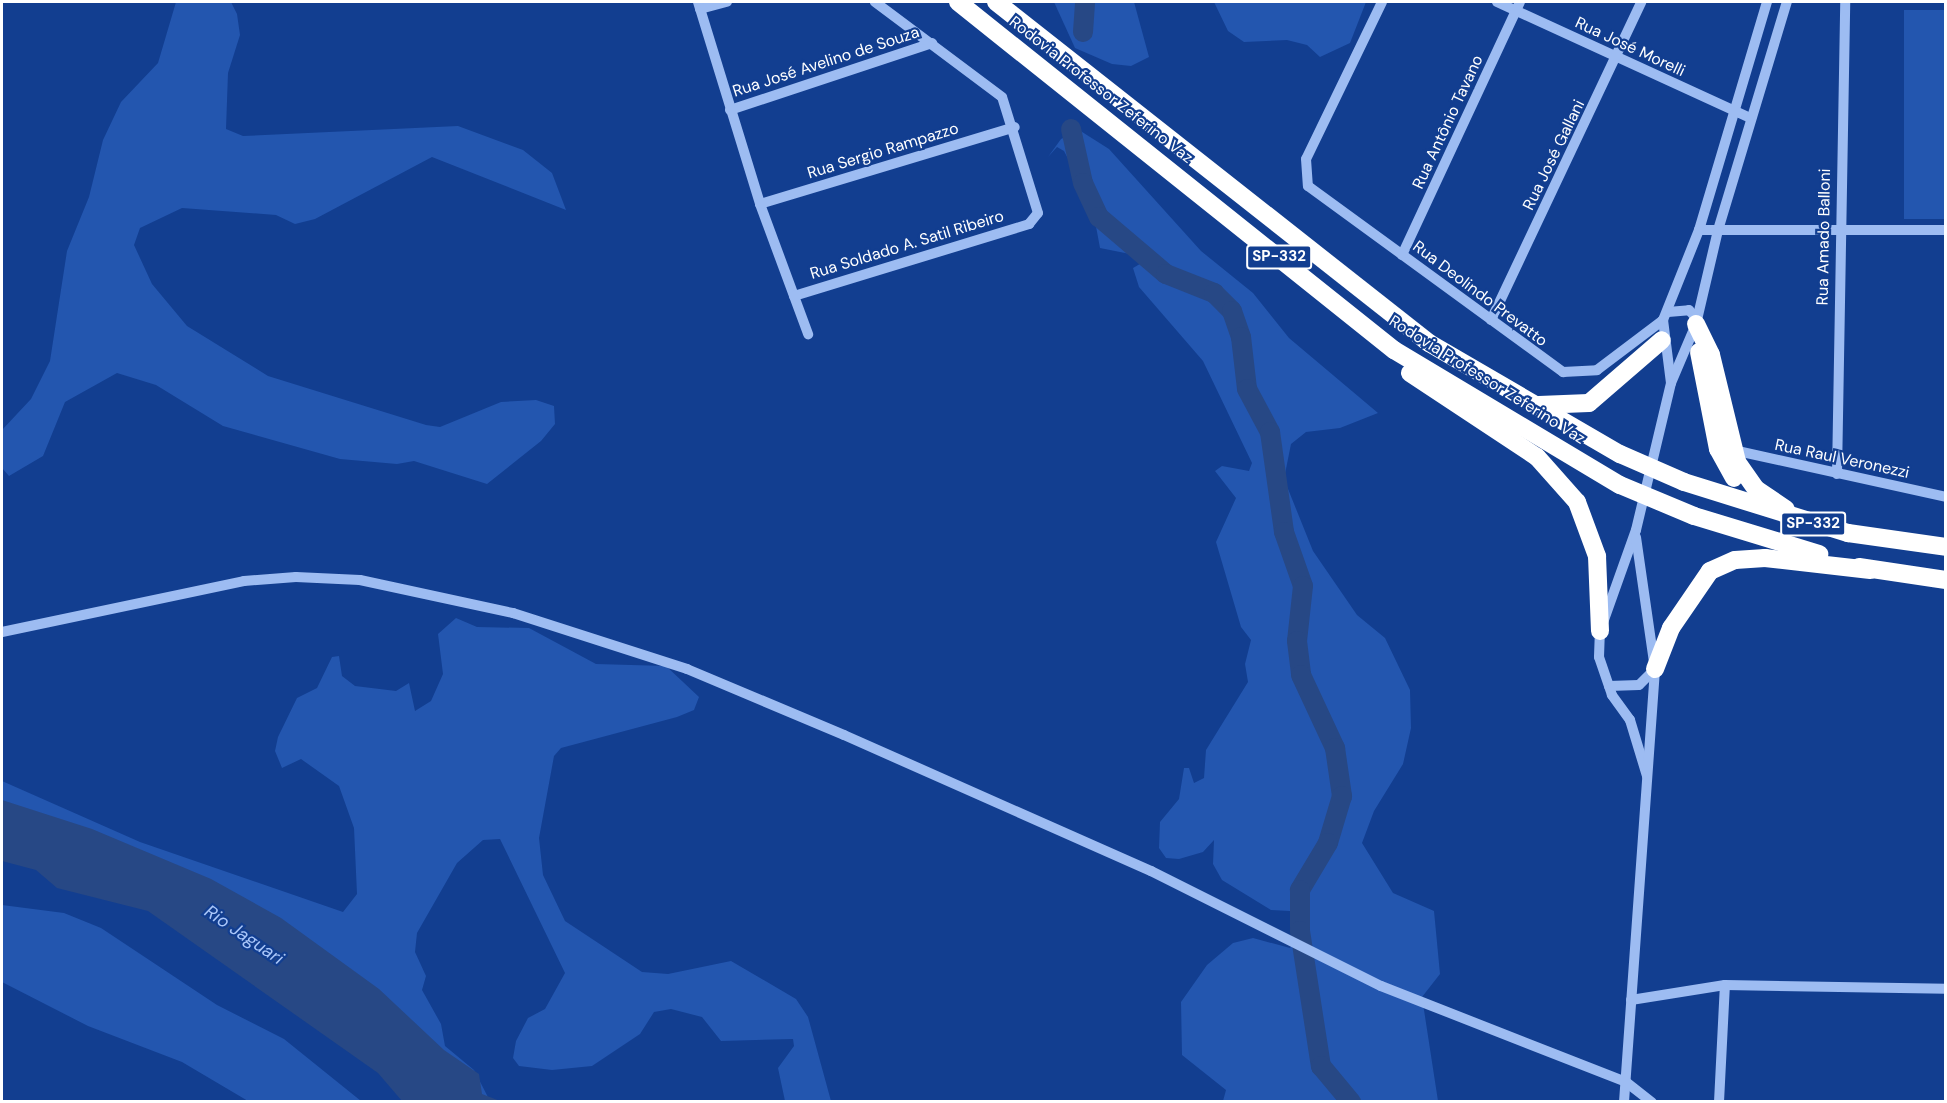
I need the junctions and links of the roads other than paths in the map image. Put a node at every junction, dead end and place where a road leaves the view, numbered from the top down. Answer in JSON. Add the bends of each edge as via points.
{"nodes":[{"id":1,"x":727,"y":2,"type":"edge"},
{"id":2,"x":875,"y":2,"type":"edge"},
{"id":3,"x":958,"y":2,"type":"edge"},
{"id":4,"x":996,"y":2,"type":"edge"},
{"id":5,"x":1382,"y":2,"type":"edge"},
{"id":6,"x":1497,"y":2,"type":"edge"},
{"id":7,"x":1641,"y":2,"type":"edge"},
{"id":8,"x":1767,"y":2,"type":"edge"},
{"id":9,"x":1787,"y":2,"type":"edge"},
{"id":10,"x":1845,"y":2,"type":"edge"},
{"id":11,"x":699,"y":5,"type":"edge"},
{"id":12,"x":1518,"y":6,"type":"edge"},
{"id":13,"x":932,"y":43,"type":"junction"},
{"id":14,"x":1618,"y":57,"type":"junction"},
{"id":15,"x":730,"y":110,"type":"junction"},
{"id":16,"x":1734,"y":113,"type":"junction"},
{"id":17,"x":1750,"y":118,"type":"junction"},
{"id":18,"x":1015,"y":127,"type":"junction"},
{"id":19,"x":760,"y":204,"type":"junction"},
{"id":20,"x":1698,"y":230,"type":"junction"},
{"id":21,"x":1718,"y":230,"type":"junction"},
{"id":22,"x":1838,"y":230,"type":"junction"},
{"id":23,"x":1946,"y":230,"type":"edge"},
{"id":24,"x":1402,"y":255,"type":"junction"},
{"id":25,"x":794,"y":296,"type":"junction"},
{"id":26,"x":1666,"y":316,"type":"junction"},
{"id":27,"x":1491,"y":320,"type":"junction"},
{"id":28,"x":1694,"y":326,"type":"junction"},
{"id":29,"x":808,"y":334,"type":"dead end"},
{"id":30,"x":1662,"y":340,"type":"junction"},
{"id":31,"x":1394,"y":350,"type":"junction"},
{"id":32,"x":1671,"y":383,"type":"junction"},
{"id":33,"x":1519,"y":399,"type":"junction"},
{"id":34,"x":1733,"y":450,"type":"junction"},
{"id":35,"x":1837,"y":474,"type":"junction"},
{"id":36,"x":1946,"y":497,"type":"edge"},
{"id":37,"x":1758,"y":507,"type":"junction"},
{"id":38,"x":1814,"y":524,"type":"junction"},
{"id":39,"x":1636,"y":530,"type":"junction"},
{"id":40,"x":1946,"y":547,"type":"edge"},
{"id":41,"x":1870,"y":570,"type":"junction"},
{"id":42,"x":1946,"y":580,"type":"edge"},
{"id":43,"x":1600,"y":631,"type":"junction"},
{"id":44,"x":2,"y":632,"type":"edge"},
{"id":45,"x":1655,"y":669,"type":"junction"},
{"id":46,"x":1609,"y":686,"type":"junction"},
{"id":47,"x":1647,"y":776,"type":"junction"},
{"id":48,"x":1725,"y":985,"type":"junction"},
{"id":49,"x":1946,"y":989,"type":"edge"},
{"id":50,"x":1631,"y":1000,"type":"junction"},
{"id":51,"x":1626,"y":1082,"type":"junction"},
{"id":52,"x":1624,"y":1101,"type":"edge"},
{"id":53,"x":1652,"y":1101,"type":"edge"},
{"id":54,"x":1719,"y":1101,"type":"edge"}],
"edges":[{"from":1,"to":11,"type":"street"},
{"from":2,"to":13,"type":"street"},
{"from":3,"to":31,"type":"highway","name":"Rodovia Professor Zeferino Vaz","number":"SP-332"},
{"from":4,"to":33,"type":"highway","name":"Rodovia Professor Zeferino Vaz","number":"SP-332","via":[[1429,343]]},
{"from":5,"to":24,"type":"street","name":"Rua Deolindo Prevatto","via":[[1306,159],[1308,186]]},
{"from":6,"to":12,"type":"street","name":"Rua José Morelli"},
{"from":7,"to":14,"type":"street","name":"Rua José Gallani"},
{"from":8,"to":16,"type":"street"},
{"from":9,"to":17,"type":"street"},
{"from":10,"to":22,"type":"street","name":"Rua Amado Balloni"},
{"from":11,"to":15,"type":"street"},
{"from":12,"to":14,"type":"street","name":"Rua José Morelli"},
{"from":12,"to":24,"type":"street","name":"Rua Antônio Tavano"},
{"from":13,"to":15,"type":"street","name":"Rua José Avelino de Souza"},
{"from":13,"to":18,"type":"street","via":[[1002,97]]},
{"from":14,"to":16,"type":"street","name":"Rua José Morelli"},
{"from":14,"to":27,"type":"street","name":"Rua José Gallani"},
{"from":15,"to":19,"type":"street"},
{"from":16,"to":17,"type":"street","name":"Rua José Morelli"},
{"from":16,"to":20,"type":"street"},
{"from":17,"to":21,"type":"street"},
{"from":18,"to":19,"type":"street","name":"Rua Sergio Rampazzo"},
{"from":18,"to":25,"type":"street","name":"Rua Soldado A. Satil Ribeiro","via":[[1038,205],[1029,224]]},
{"from":19,"to":25,"type":"street"},
{"from":20,"to":21,"type":"street"},
{"from":20,"to":26,"type":"street"},
{"from":21,"to":22,"type":"street"},
{"from":21,"to":28,"type":"street"},
{"from":22,"to":23,"type":"street"},
{"from":22,"to":35,"type":"street","name":"Rua Amado Balloni"},
{"from":24,"to":27,"type":"street","name":"Rua Deolindo Prevatto"},
{"from":25,"to":29,"type":"street"},
{"from":26,"to":27,"type":"street","name":"Rua Deolindo Prevatto","via":[[1614,361],[1581,373],[1563,372]]},
{"from":26,"to":28,"type":"street","via":[[1689,310]]},
{"from":26,"to":30,"type":"street"},
{"from":28,"to":32,"type":"street"},
{"from":28,"to":34,"type":"highway","via":[[1711,355]]},
{"from":28,"to":37,"type":"highway","via":[[1718,448]]},
{"from":30,"to":32,"type":"street"},
{"from":30,"to":33,"type":"highway","via":[[1589,404],[1550,408]]},
{"from":31,"to":41,"type":"highway","name":"Rodovia Professor Zeferino Vaz","number":"SP-332","bridge":true,"via":[[1620,485],[1694,516]]},
{"from":31,"to":43,"type":"highway","via":[[1408,372],[1537,457],[1577,502],[1597,556]]},
{"from":32,"to":39,"type":"street"},
{"from":33,"to":37,"type":"highway","name":"Rodovia Professor Zeferino Vaz","number":"SP-332","bridge":true,"via":[[1620,454],[1684,482]]},
{"from":34,"to":35,"type":"street","name":"Rua Raul Veronezzi"},
{"from":34,"to":38,"type":"highway","via":[[1756,489]]},
{"from":35,"to":36,"type":"street","name":"Rua Raul Veronezzi"},
{"from":37,"to":38,"type":"highway","name":"Rodovia Professor Zeferino Vaz","number":"SP-332"},
{"from":38,"to":40,"type":"highway","name":"Rodovia Professor Zeferino Vaz","number":"SP-332"},
{"from":39,"to":43,"type":"street"},
{"from":39,"to":45,"type":"street"},
{"from":41,"to":42,"type":"highway","name":"Rodovia Professor Zeferino Vaz","number":"SP-332"},
{"from":41,"to":45,"type":"highway","via":[[1765,558],[1735,560],[1710,571],[1671,628]]},
{"from":43,"to":46,"type":"street","via":[[1599,657]]},
{"from":44,"to":51,"type":"street","via":[[244,581],[296,577],[360,580],[470,601],[687,669],[1151,871],[1381,986]]},
{"from":45,"to":46,"type":"street","via":[[1639,685]]},
{"from":45,"to":47,"type":"street"},
{"from":46,"to":47,"type":"street","via":[[1630,720]]},
{"from":47,"to":50,"type":"street"},
{"from":48,"to":49,"type":"street"},
{"from":48,"to":50,"type":"street"},
{"from":48,"to":54,"type":"street"},
{"from":50,"to":51,"type":"street"},
{"from":51,"to":52,"type":"street"},
{"from":51,"to":53,"type":"street"}]}
